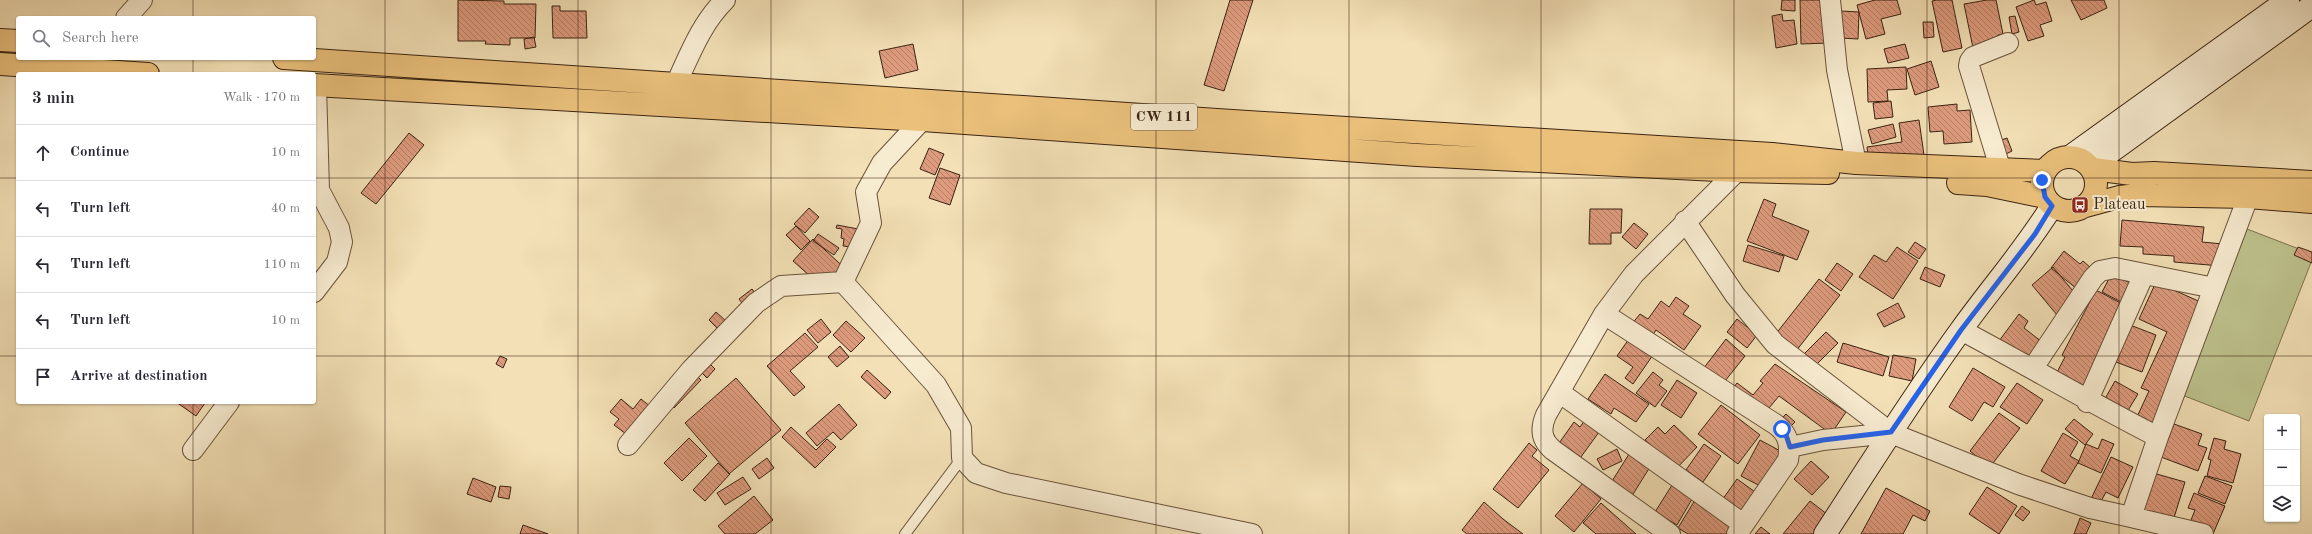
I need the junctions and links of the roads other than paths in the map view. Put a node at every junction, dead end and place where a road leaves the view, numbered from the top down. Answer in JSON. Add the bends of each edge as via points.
{"nodes":[{"id":1,"x":142,"y":0,"type":"edge"},
{"id":2,"x":725,"y":0,"type":"edge"},
{"id":3,"x":1830,"y":0,"type":"edge"},
{"id":4,"x":2288,"y":0,"type":"edge"},
{"id":5,"x":2312,"y":6,"type":"edge"},
{"id":6,"x":128,"y":16,"type":"edge"},
{"id":7,"x":0,"y":40,"type":"edge"},
{"id":8,"x":16,"y":41,"type":"edge"},
{"id":9,"x":2008,"y":43,"type":"dead end"},
{"id":10,"x":314,"y":60,"type":"edge"},
{"id":11,"x":0,"y":64,"type":"edge"},
{"id":12,"x":118,"y":72,"type":"edge"},
{"id":13,"x":676,"y":84,"type":"junction"},
{"id":14,"x":316,"y":85,"type":"edge"},
{"id":15,"x":316,"y":111,"type":"edge"},
{"id":16,"x":922,"y":120,"type":"junction"},
{"id":17,"x":2072,"y":156,"type":"junction"},
{"id":18,"x":1856,"y":164,"type":"junction"},
{"id":19,"x":2092,"y":168,"type":"junction"},
{"id":20,"x":2001,"y":171,"type":"junction"},
{"id":21,"x":2045,"y":171,"type":"junction"},
{"id":22,"x":1737,"y":172,"type":"junction"},
{"id":23,"x":2312,"y":182,"type":"edge"},
{"id":24,"x":2248,"y":197,"type":"junction"},
{"id":25,"x":2048,"y":201,"type":"junction"},
{"id":26,"x":2312,"y":202,"type":"edge"},
{"id":27,"x":2086,"y":206,"type":"junction"},
{"id":28,"x":1685,"y":221,"type":"junction"},
{"id":29,"x":2144,"y":274,"type":"junction"},
{"id":30,"x":843,"y":282,"type":"junction"},
{"id":31,"x":2214,"y":288,"type":"junction"},
{"id":32,"x":316,"y":289,"type":"edge"},
{"id":33,"x":1604,"y":314,"type":"junction"},
{"id":34,"x":1961,"y":330,"type":"junction"},
{"id":35,"x":2033,"y":368,"type":"junction"},
{"id":36,"x":1559,"y":392,"type":"junction"},
{"id":37,"x":2087,"y":402,"type":"junction"},
{"id":38,"x":228,"y":404,"type":"edge"},
{"id":39,"x":1891,"y":432,"type":"junction"},
{"id":40,"x":2158,"y":437,"type":"junction"},
{"id":41,"x":628,"y":445,"type":"dead end"},
{"id":42,"x":1790,"y":447,"type":"junction"},
{"id":43,"x":193,"y":450,"type":"dead end"},
{"id":44,"x":962,"y":458,"type":"junction"},
{"id":45,"x":2131,"y":517,"type":"junction"},
{"id":46,"x":1740,"y":529,"type":"edge"},
{"id":47,"x":905,"y":534,"type":"edge"},
{"id":48,"x":1252,"y":534,"type":"edge"},
{"id":49,"x":1670,"y":534,"type":"edge"},
{"id":50,"x":1825,"y":534,"type":"edge"},
{"id":51,"x":2203,"y":534,"type":"edge"}],
"edges":[{"from":1,"to":6,"type":"street"},
{"from":2,"to":13,"type":"street","via":[[712,13],[697,36]]},
{"from":3,"to":18,"type":"street","via":[[1837,70]]},
{"from":4,"to":17,"type":"main road"},
{"from":5,"to":19,"type":"main road"},
{"from":7,"to":8,"type":"main road"},
{"from":9,"to":20,"type":"street","via":[[1970,61]]},
{"from":10,"to":13,"type":"main road","number":"CW 111"},
{"from":11,"to":12,"type":"main road"},
{"from":13,"to":18,"type":"main road","number":"CW 111","via":[[1772,154]]},
{"from":14,"to":16,"type":"main road","number":"CW 111"},
{"from":15,"to":32,"type":"street","via":[[319,190],[339,228],[342,242],[337,262]]},
{"from":16,"to":22,"type":"main road","number":"CW 111","via":[[1417,155]]},
{"from":16,"to":30,"type":"street","via":[[882,163],[866,192],[871,223]]},
{"from":17,"to":19,"type":"main road","via":[[2082,159]]},
{"from":17,"to":21,"type":"main road","via":[[2060,158],[2051,163]]},
{"from":18,"to":20,"type":"main road","number":"CW 111"},
{"from":19,"to":23,"type":"main road","via":[[2132,174]]},
{"from":19,"to":27,"type":"main road","via":[[2097,189]]},
{"from":20,"to":21,"type":"main road","number":"CW 111"},
{"from":21,"to":25,"type":"main road","via":[[2042,188]]},
{"from":22,"to":25,"type":"main road","number":"CW 111","via":[[1814,172],[1988,185]]},
{"from":22,"to":28,"type":"street"},
{"from":24,"to":26,"type":"main road"},
{"from":24,"to":27,"type":"main road","via":[[2139,195],[2119,197]]},
{"from":24,"to":31,"type":"street"},
{"from":25,"to":27,"type":"main road","via":[[2063,211],[2075,211]]},
{"from":25,"to":34,"type":"main road","via":[[2035,234]]},
{"from":28,"to":33,"type":"street","via":[[1634,274]]},
{"from":28,"to":39,"type":"street","via":[[1735,295],[1775,344]]},
{"from":29,"to":31,"type":"street"},
{"from":29,"to":35,"type":"street","via":[[2110,268],[2096,274]]},
{"from":29,"to":37,"type":"street"},
{"from":30,"to":41,"type":"street","via":[[781,286],[756,303],[692,370]]},
{"from":30,"to":44,"type":"street","via":[[936,385],[961,428]]},
{"from":31,"to":40,"type":"street"},
{"from":33,"to":36,"type":"street"},
{"from":33,"to":42,"type":"street","via":[[1775,424],[1786,435]]},
{"from":34,"to":35,"type":"street"},
{"from":34,"to":39,"type":"main road"},
{"from":35,"to":37,"type":"street"},
{"from":36,"to":46,"type":"street"},
{"from":36,"to":49,"type":"street","via":[[1542,428],[1548,446]]},
{"from":37,"to":40,"type":"street"},
{"from":38,"to":43,"type":"street"},
{"from":39,"to":42,"type":"street","via":[[1823,440]]},
{"from":39,"to":45,"type":"street","via":[[2018,484],[2090,508]]},
{"from":39,"to":50,"type":"main road"},
{"from":40,"to":45,"type":"street"},
{"from":42,"to":46,"type":"street","via":[[1784,467]]},
{"from":44,"to":47,"type":"lane"},
{"from":44,"to":48,"type":"street","via":[[976,473],[1006,483]]},
{"from":45,"to":51,"type":"street"}]}
